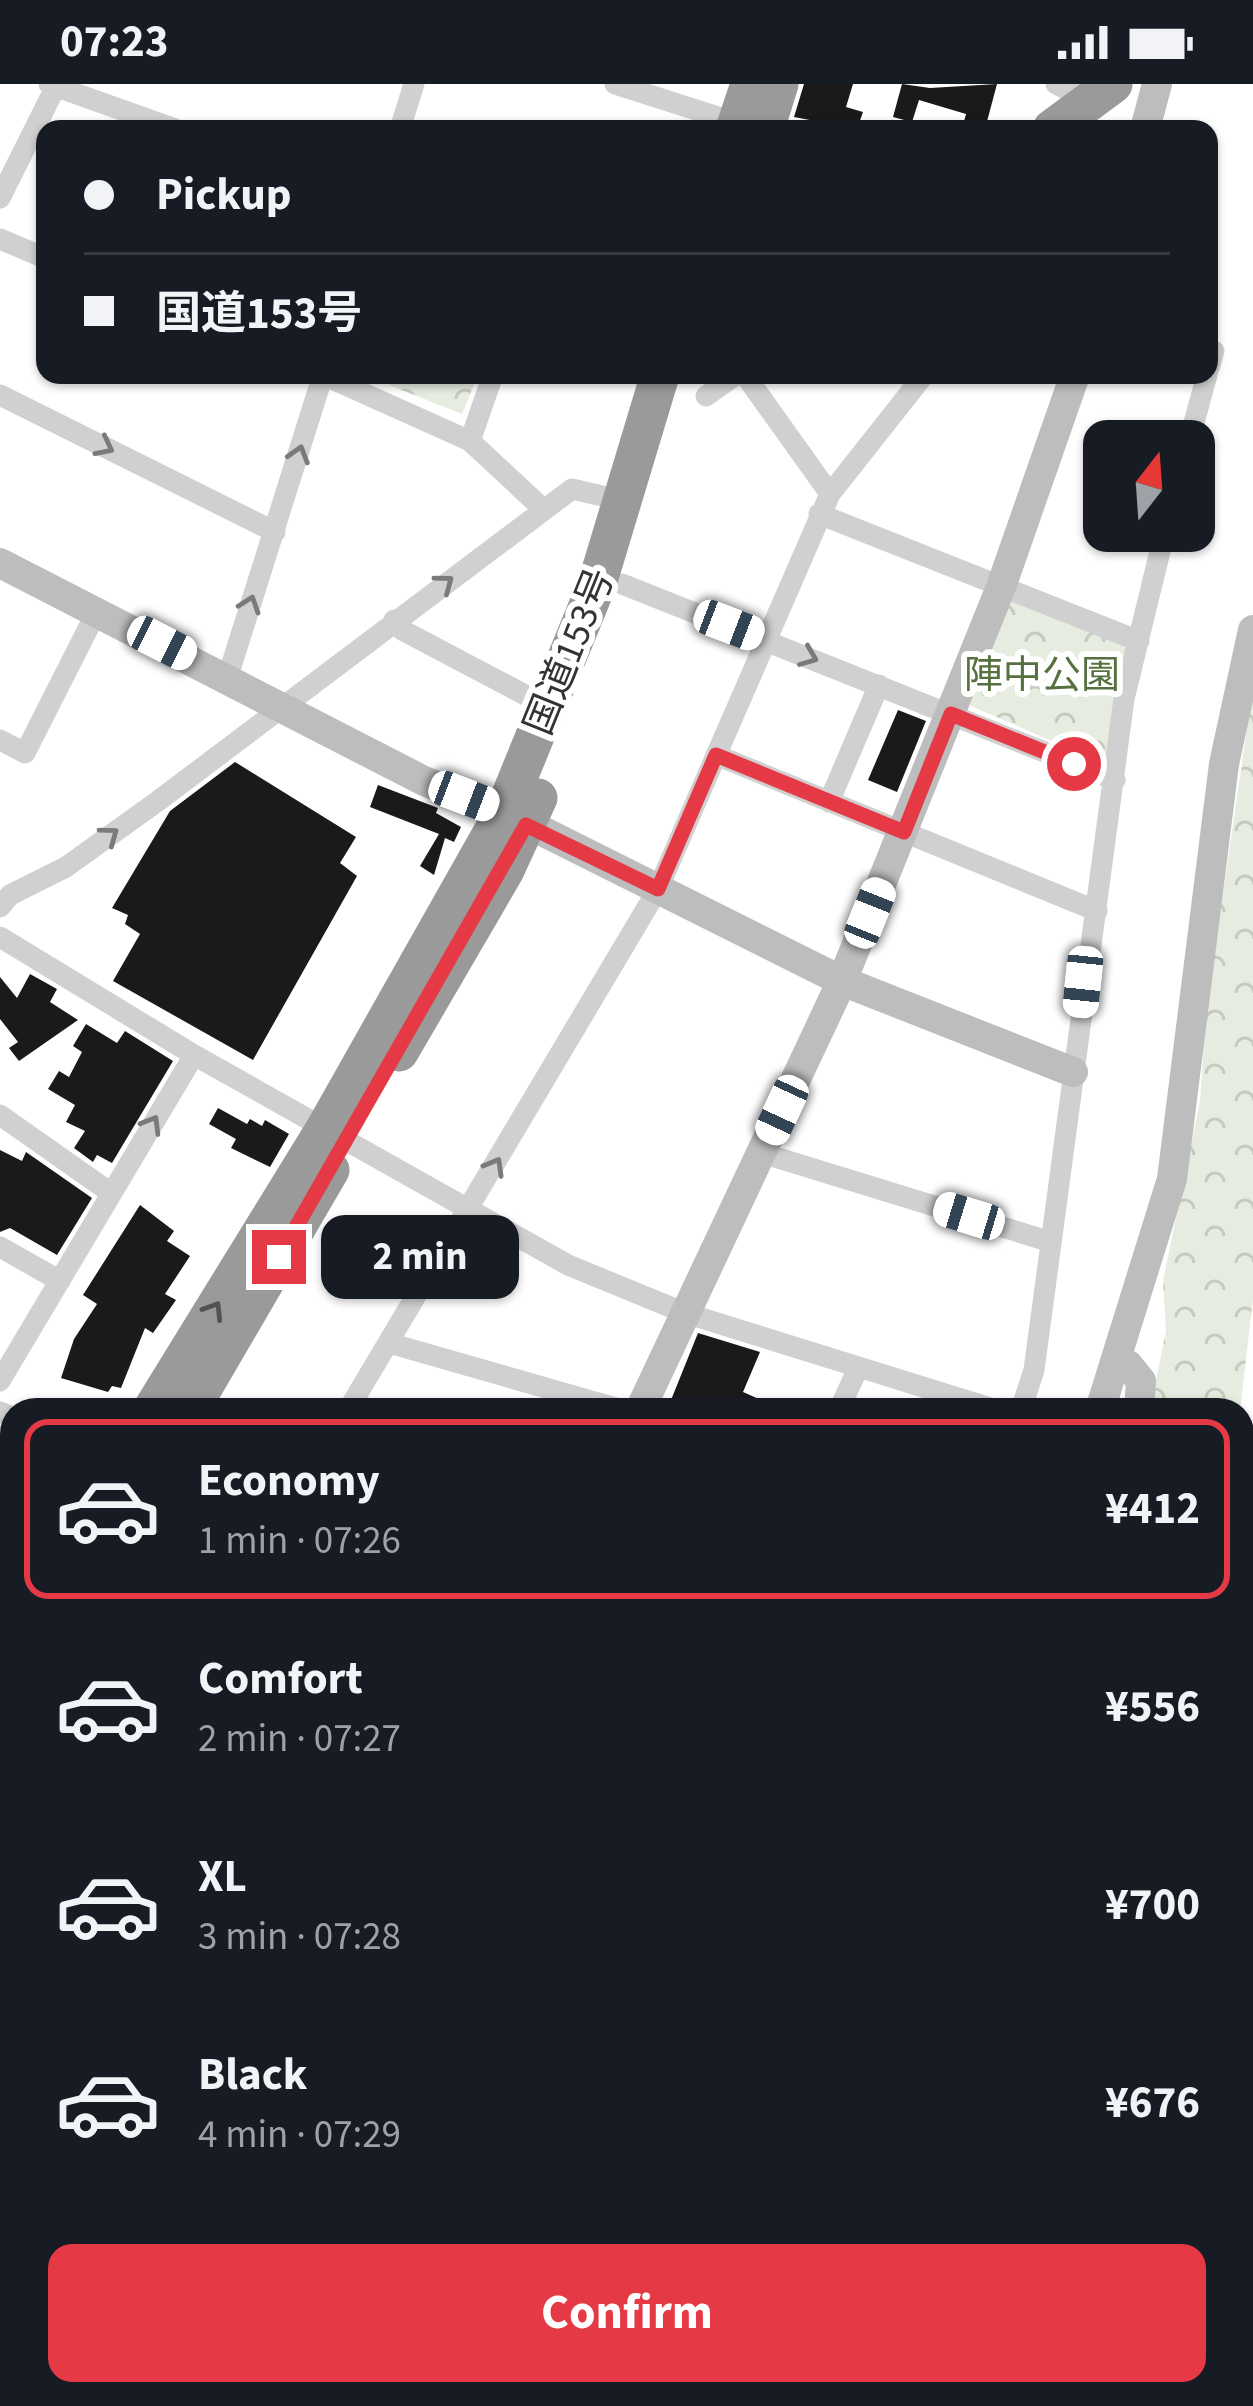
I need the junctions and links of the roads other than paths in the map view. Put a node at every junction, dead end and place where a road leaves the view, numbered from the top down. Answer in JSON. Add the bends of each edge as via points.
{"nodes":[{"id":1,"x":414,"y":84,"type":"edge"},
{"id":2,"x":750,"y":84,"type":"edge"},
{"id":3,"x":779,"y":84,"type":"edge"},
{"id":4,"x":1157,"y":84,"type":"edge"},
{"id":5,"x":54,"y":85,"type":"edge"},
{"id":6,"x":621,"y":85,"type":"edge"},
{"id":7,"x":1086,"y":90,"type":"edge"},
{"id":8,"x":37,"y":120,"type":"edge"},
{"id":9,"x":150,"y":120,"type":"edge"},
{"id":10,"x":403,"y":120,"type":"edge"},
{"id":11,"x":725,"y":120,"type":"edge"},
{"id":12,"x":747,"y":120,"type":"edge"},
{"id":13,"x":751,"y":120,"type":"edge"},
{"id":14,"x":1060,"y":120,"type":"edge"},
{"id":15,"x":1147,"y":120,"type":"edge"},
{"id":16,"x":36,"y":123,"type":"edge"},
{"id":17,"x":0,"y":198,"type":"edge"},
{"id":18,"x":0,"y":238,"type":"edge"},
{"id":19,"x":36,"y":254,"type":"edge"},
{"id":20,"x":320,"y":384,"type":"edge"},
{"id":21,"x":343,"y":384,"type":"edge"},
{"id":22,"x":490,"y":384,"type":"edge"},
{"id":23,"x":657,"y":384,"type":"edge"},
{"id":24,"x":746,"y":384,"type":"edge"},
{"id":25,"x":917,"y":384,"type":"edge"},
{"id":26,"x":1072,"y":384,"type":"edge"},
{"id":27,"x":1205,"y":384,"type":"edge"},
{"id":28,"x":697,"y":386,"type":"edge"},
{"id":29,"x":0,"y":395,"type":"edge"},
{"id":30,"x":1195,"y":420,"type":"edge"},
{"id":31,"x":470,"y":441,"type":"junction"},
{"id":32,"x":624,"y":501,"type":"junction"},
{"id":33,"x":825,"y":504,"type":"junction"},
{"id":34,"x":544,"y":509,"type":"junction"},
{"id":35,"x":274,"y":532,"type":"junction"},
{"id":36,"x":1160,"y":552,"type":"edge"},
{"id":37,"x":0,"y":563,"type":"edge"},
{"id":38,"x":622,"y":584,"type":"junction"},
{"id":39,"x":1001,"y":586,"type":"junction"},
{"id":40,"x":97,"y":610,"type":"junction"},
{"id":41,"x":394,"y":620,"type":"junction"},
{"id":42,"x":1253,"y":630,"type":"edge"},
{"id":43,"x":764,"y":639,"type":"junction"},
{"id":44,"x":1138,"y":641,"type":"junction"},
{"id":45,"x":228,"y":676,"type":"junction"},
{"id":46,"x":879,"y":685,"type":"junction"},
{"id":47,"x":286,"y":706,"type":"junction"},
{"id":48,"x":546,"y":706,"type":"junction"},
{"id":49,"x":951,"y":714,"type":"junction"},
{"id":50,"x":0,"y":740,"type":"edge"},
{"id":51,"x":716,"y":755,"type":"junction"},
{"id":52,"x":1115,"y":780,"type":"junction"},
{"id":53,"x":829,"y":802,"type":"junction"},
{"id":54,"x":515,"y":819,"type":"junction"},
{"id":55,"x":904,"y":832,"type":"junction"},
{"id":56,"x":658,"y":889,"type":"junction"},
{"id":57,"x":3,"y":899,"type":"edge"},
{"id":58,"x":1097,"y":911,"type":"junction"},
{"id":59,"x":0,"y":937,"type":"edge"},
{"id":60,"x":842,"y":981,"type":"junction"},
{"id":61,"x":194,"y":1055,"type":"junction"},
{"id":62,"x":1073,"y":1072,"type":"junction"},
{"id":63,"x":0,"y":1114,"type":"edge"},
{"id":64,"x":336,"y":1136,"type":"junction"},
{"id":65,"x":762,"y":1153,"type":"junction"},
{"id":66,"x":111,"y":1193,"type":"junction"},
{"id":67,"x":469,"y":1211,"type":"junction"},
{"id":68,"x":1052,"y":1242,"type":"junction"},
{"id":69,"x":0,"y":1247,"type":"edge"},
{"id":70,"x":60,"y":1281,"type":"junction"},
{"id":71,"x":685,"y":1313,"type":"junction"},
{"id":72,"x":389,"y":1343,"type":"junction"},
{"id":73,"x":1115,"y":1363,"type":"junction"},
{"id":74,"x":858,"y":1368,"type":"junction"},
{"id":75,"x":0,"y":1381,"type":"edge"},
{"id":76,"x":160,"y":1398,"type":"edge"},
{"id":77,"x":196,"y":1398,"type":"edge"},
{"id":78,"x":355,"y":1398,"type":"edge"},
{"id":79,"x":581,"y":1398,"type":"edge"},
{"id":80,"x":646,"y":1398,"type":"edge"},
{"id":81,"x":844,"y":1398,"type":"edge"},
{"id":82,"x":957,"y":1398,"type":"edge"},
{"id":83,"x":1025,"y":1398,"type":"edge"},
{"id":84,"x":1104,"y":1398,"type":"edge"},
{"id":85,"x":1140,"y":1398,"type":"edge"}],
"edges":[{"from":1,"to":10,"type":"street"},
{"from":2,"to":12,"type":"highway"},
{"from":3,"to":13,"type":"highway"},
{"from":4,"to":15,"type":"street"},
{"from":5,"to":8,"type":"street"},
{"from":5,"to":9,"type":"street"},
{"from":6,"to":11,"type":"street"},
{"from":7,"to":14,"type":"highway"},
{"from":16,"to":17,"type":"street"},
{"from":18,"to":19,"type":"street"},
{"from":35,"to":20,"type":"street","one_way":true},
{"from":21,"to":31,"type":"street"},
{"from":22,"to":31,"type":"street"},
{"from":23,"to":32,"type":"highway","name":"国道153号"},
{"from":24,"to":33,"type":"street"},
{"from":25,"to":33,"type":"street"},
{"from":26,"to":39,"type":"street"},
{"from":27,"to":30,"type":"street"},
{"from":28,"to":38,"type":"highway","name":"国道153号"},
{"from":29,"to":35,"type":"street","one_way":true},
{"from":31,"to":34,"type":"street"},
{"from":32,"to":34,"type":"street","via":[[572,489]]},
{"from":32,"to":48,"type":"highway","name":"国道153号"},
{"from":33,"to":39,"type":"street"},
{"from":33,"to":43,"type":"street"},
{"from":41,"to":34,"type":"street","one_way":true},
{"from":45,"to":35,"type":"street","one_way":true},
{"from":36,"to":44,"type":"street"},
{"from":37,"to":40,"type":"street"},
{"from":38,"to":43,"type":"street"},
{"from":38,"to":54,"type":"highway","name":"国道153号"},
{"from":39,"to":44,"type":"street"},
{"from":39,"to":49,"type":"street"},
{"from":40,"to":45,"type":"street"},
{"from":40,"to":50,"type":"street","via":[[25,753]]},
{"from":41,"to":47,"type":"street"},
{"from":41,"to":48,"type":"street"},
{"from":42,"to":73,"type":"street","via":[[1224,764],[1172,1179]]},
{"from":43,"to":46,"type":"street","one_way":true},
{"from":43,"to":51,"type":"street"},
{"from":44,"to":52,"type":"street"},
{"from":45,"to":47,"type":"street"},
{"from":46,"to":49,"type":"street"},
{"from":46,"to":53,"type":"street"},
{"from":47,"to":54,"type":"street","via":[[424,781]]},
{"from":57,"to":47,"type":"street","one_way":true,"via":[[66,867]]},
{"from":48,"to":54,"type":"highway","name":"国道153号"},
{"from":49,"to":52,"type":"street"},
{"from":49,"to":55,"type":"street"},
{"from":51,"to":53,"type":"street"},
{"from":51,"to":56,"type":"street"},
{"from":52,"to":58,"type":"street"},
{"from":53,"to":55,"type":"street"},
{"from":54,"to":56,"type":"street"},
{"from":54,"to":64,"type":"highway","name":"国道153号"},
{"from":55,"to":58,"type":"street"},
{"from":55,"to":60,"type":"street"},
{"from":56,"to":60,"type":"street"},
{"from":67,"to":56,"type":"street","one_way":true},
{"from":58,"to":62,"type":"street"},
{"from":59,"to":61,"type":"street"},
{"from":60,"to":62,"type":"street"},
{"from":60,"to":65,"type":"street"},
{"from":61,"to":64,"type":"street"},
{"from":66,"to":61,"type":"street","one_way":true},
{"from":62,"to":68,"type":"street"},
{"from":63,"to":66,"type":"street"},
{"from":64,"to":67,"type":"street"},
{"from":76,"to":64,"type":"highway","name":"国道153号","one_way":true},
{"from":64,"to":77,"type":"highway","name":"国道153号"},
{"from":65,"to":68,"type":"street"},
{"from":65,"to":71,"type":"street"},
{"from":66,"to":70,"type":"street"},
{"from":67,"to":71,"type":"street","via":[[568,1265]]},
{"from":67,"to":72,"type":"street"},
{"from":68,"to":83,"type":"street"},
{"from":69,"to":70,"type":"street"},
{"from":70,"to":75,"type":"street"},
{"from":71,"to":74,"type":"street"},
{"from":71,"to":80,"type":"street"},
{"from":72,"to":78,"type":"street"},
{"from":72,"to":79,"type":"street"},
{"from":73,"to":84,"type":"street"},
{"from":73,"to":85,"type":"street","via":[[1141,1381]]},
{"from":74,"to":81,"type":"street"},
{"from":74,"to":82,"type":"street"}]}
